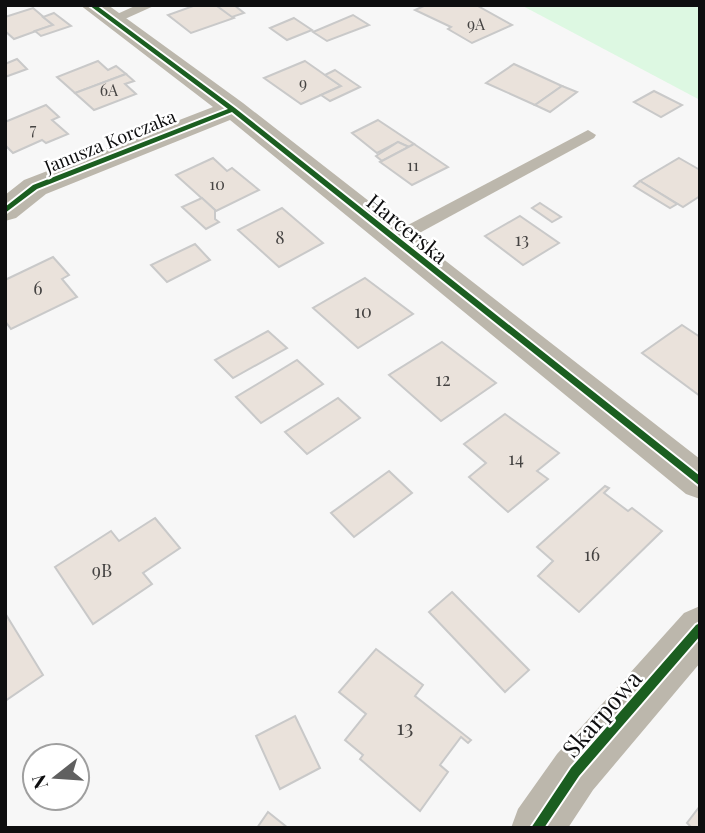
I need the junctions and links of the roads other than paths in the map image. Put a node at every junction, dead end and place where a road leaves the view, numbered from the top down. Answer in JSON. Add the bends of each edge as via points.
{"nodes":[{"id":1,"x":150,"y":5,"type":"edge"},
{"id":2,"x":102,"y":12,"type":"edge"},
{"id":3,"x":233,"y":109,"type":"junction"},
{"id":4,"x":588,"y":135,"type":"dead end"},
{"id":5,"x":5,"y":211,"type":"edge"},
{"id":6,"x":394,"y":239,"type":"junction"},
{"id":7,"x":700,"y":482,"type":"edge"},
{"id":8,"x":700,"y":628,"type":"edge"},
{"id":9,"x":537,"y":828,"type":"edge"}],
"edges":[{"from":1,"to":2,"type":"lane","name":"Harcerska"},
{"from":2,"to":3,"type":"street","name":"Harcerska"},
{"from":3,"to":5,"type":"street","name":"Janusza Korczaka","via":[[35,187]]},
{"from":3,"to":6,"type":"street","name":"Harcerska"},
{"from":4,"to":6,"type":"lane","name":"Harcerska"},
{"from":6,"to":7,"type":"street","name":"Harcerska"},
{"from":8,"to":9,"type":"street","name":"Skarpowa","via":[[575,772]]}]}
